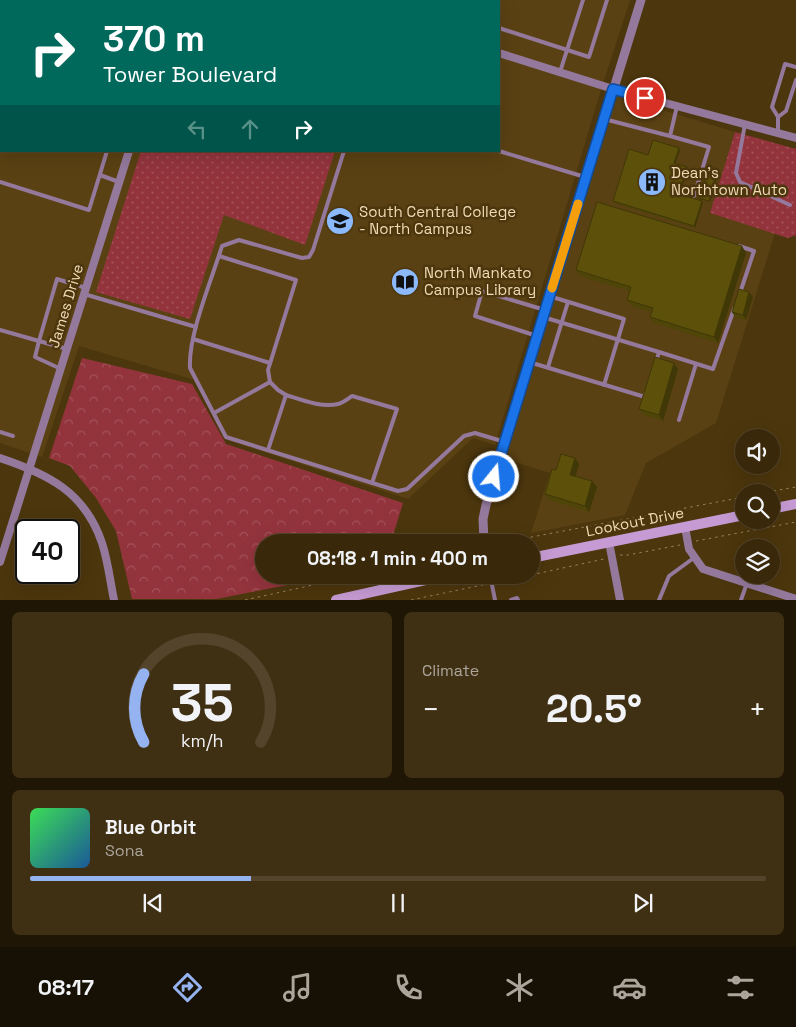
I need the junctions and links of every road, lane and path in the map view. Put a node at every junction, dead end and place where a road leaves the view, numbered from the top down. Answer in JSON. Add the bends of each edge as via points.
{"nodes":[{"id":1,"x":583,"y":0,"type":"edge"},
{"id":2,"x":607,"y":0,"type":"edge"},
{"id":3,"x":641,"y":0,"type":"edge"},
{"id":4,"x":500,"y":28,"type":"edge"},
{"id":5,"x":568,"y":50,"type":"junction"},
{"id":6,"x":500,"y":53,"type":"edge"},
{"id":7,"x":796,"y":67,"type":"edge"},
{"id":8,"x":560,"y":72,"type":"junction"},
{"id":9,"x":796,"y":80,"type":"edge"},
{"id":10,"x":613,"y":89,"type":"junction"},
{"id":11,"x":677,"y":106,"type":"junction"},
{"id":12,"x":778,"y":118,"type":"junction"},
{"id":13,"x":604,"y":119,"type":"junction"},
{"id":14,"x":745,"y":124,"type":"junction"},
{"id":15,"x":778,"y":133,"type":"junction"},
{"id":16,"x":670,"y":136,"type":"junction"},
{"id":17,"x":796,"y":138,"type":"edge"},
{"id":18,"x":500,"y":150,"type":"edge"},
{"id":19,"x":108,"y":152,"type":"edge"},
{"id":20,"x":129,"y":152,"type":"edge"},
{"id":21,"x":344,"y":152,"type":"edge"},
{"id":22,"x":100,"y":176,"type":"junction"},
{"id":23,"x":586,"y":177,"type":"junction"},
{"id":24,"x":0,"y":182,"type":"edge"},
{"id":25,"x":119,"y":182,"type":"junction"},
{"id":26,"x":694,"y":196,"type":"edge"},
{"id":27,"x":790,"y":205,"type":"dead end"},
{"id":28,"x":734,"y":244,"type":"edge"},
{"id":29,"x":219,"y":256,"type":"junction"},
{"id":30,"x":86,"y":291,"type":"junction"},
{"id":31,"x":550,"y":296,"type":"junction"},
{"id":32,"x":738,"y":296,"type":"edge"},
{"id":33,"x":568,"y":302,"type":"junction"},
{"id":34,"x":735,"y":306,"type":"edge"},
{"id":35,"x":544,"y":314,"type":"junction"},
{"id":36,"x":562,"y":323,"type":"junction"},
{"id":37,"x":196,"y":327,"type":"junction"},
{"id":38,"x":0,"y":330,"type":"edge"},
{"id":39,"x":537,"y":336,"type":"junction"},
{"id":40,"x":194,"y":339,"type":"junction"},
{"id":41,"x":618,"y":340,"type":"junction"},
{"id":42,"x":39,"y":341,"type":"junction"},
{"id":43,"x":67,"y":349,"type":"junction"},
{"id":44,"x":659,"y":352,"type":"junction"},
{"id":45,"x":529,"y":362,"type":"junction"},
{"id":46,"x":270,"y":363,"type":"junction"},
{"id":47,"x":696,"y":364,"type":"junction"},
{"id":48,"x":548,"y":368,"type":"junction"},
{"id":49,"x":654,"y":368,"type":"edge"},
{"id":50,"x":61,"y":369,"type":"junction"},
{"id":51,"x":270,"y":382,"type":"junction"},
{"id":52,"x":604,"y":384,"type":"junction"},
{"id":53,"x":647,"y":390,"type":"edge"},
{"id":54,"x":286,"y":395,"type":"junction"},
{"id":55,"x":214,"y":413,"type":"junction"},
{"id":56,"x":679,"y":420,"type":"dead end"},
{"id":57,"x":0,"y":432,"type":"edge"},
{"id":58,"x":14,"y":436,"type":"dead end"},
{"id":59,"x":505,"y":442,"type":"junction"},
{"id":60,"x":268,"y":450,"type":"junction"},
{"id":61,"x":0,"y":458,"type":"edge"},
{"id":62,"x":30,"y":468,"type":"junction"},
{"id":63,"x":372,"y":483,"type":"junction"},
{"id":64,"x":796,"y":487,"type":"edge"},
{"id":65,"x":780,"y":490,"type":"edge"},
{"id":66,"x":735,"y":499,"type":"edge"},
{"id":67,"x":796,"y":504,"type":"edge"},
{"id":68,"x":780,"y":507,"type":"edge"},
{"id":69,"x":735,"y":516,"type":"edge"},
{"id":70,"x":796,"y":522,"type":"edge"},
{"id":71,"x":685,"y":527,"type":"junction"},
{"id":72,"x":484,"y":534,"type":"edge"},
{"id":73,"x":540,"y":535,"type":"edge"},
{"id":74,"x":609,"y":542,"type":"junction"},
{"id":75,"x":688,"y":543,"type":"junction"},
{"id":76,"x":540,"y":556,"type":"edge"},
{"id":77,"x":612,"y":557,"type":"junction"},
{"id":78,"x":695,"y":557,"type":"junction"},
{"id":79,"x":0,"y":562,"type":"edge"},
{"id":80,"x":540,"y":573,"type":"edge"},
{"id":81,"x":735,"y":579,"type":"edge"},
{"id":82,"x":317,"y":584,"type":"edge"},
{"id":83,"x":408,"y":584,"type":"edge"},
{"id":84,"x":487,"y":584,"type":"edge"},
{"id":85,"x":492,"y":584,"type":"edge"},
{"id":86,"x":747,"y":584,"type":"edge"},
{"id":87,"x":750,"y":584,"type":"edge"},
{"id":88,"x":114,"y":600,"type":"edge"},
{"id":89,"x":245,"y":600,"type":"edge"},
{"id":90,"x":336,"y":600,"type":"edge"},
{"id":91,"x":411,"y":600,"type":"edge"},
{"id":92,"x":495,"y":600,"type":"edge"},
{"id":93,"x":511,"y":600,"type":"edge"},
{"id":94,"x":518,"y":600,"type":"edge"},
{"id":95,"x":620,"y":600,"type":"edge"},
{"id":96,"x":658,"y":600,"type":"edge"},
{"id":97,"x":741,"y":600,"type":"edge"},
{"id":98,"x":796,"y":600,"type":"edge"}],
"edges":[{"from":1,"to":5,"type":"lane"},
{"from":2,"to":5,"type":"lane","via":[[589,57]]},
{"from":3,"to":10,"type":"street"},
{"from":4,"to":5,"type":"lane"},
{"from":5,"to":8,"type":"lane"},
{"from":6,"to":8,"type":"street"},
{"from":7,"to":12,"type":"lane","via":[[784,64],[772,107]]},
{"from":8,"to":10,"type":"street"},
{"from":9,"to":12,"type":"lane","via":[[786,111]]},
{"from":10,"to":11,"type":"street"},
{"from":10,"to":13,"type":"street"},
{"from":11,"to":14,"type":"street"},
{"from":11,"to":16,"type":"lane"},
{"from":12,"to":15,"type":"lane"},
{"from":13,"to":16,"type":"lane"},
{"from":13,"to":23,"type":"street"},
{"from":14,"to":15,"type":"street"},
{"from":14,"to":27,"type":"lane","via":[[736,173],[740,182]]},
{"from":15,"to":17,"type":"street"},
{"from":16,"to":26,"type":"lane","via":[[709,147]]},
{"from":18,"to":23,"type":"lane"},
{"from":19,"to":22,"type":"lane"},
{"from":20,"to":25,"type":"street","name":"James Drive"},
{"from":21,"to":29,"type":"lane","via":[[309,258],[240,240],[222,246]]},
{"from":22,"to":24,"type":"lane","via":[[89,210]]},
{"from":22,"to":25,"type":"lane"},
{"from":23,"to":31,"type":"street"},
{"from":25,"to":30,"type":"street","name":"James Drive"},
{"from":28,"to":32,"type":"lane","via":[[754,251]]},
{"from":29,"to":37,"type":"lane"},
{"from":29,"to":46,"type":"lane","via":[[296,280]]},
{"from":30,"to":37,"type":"lane"},
{"from":30,"to":42,"type":"lane","via":[[57,279]]},
{"from":30,"to":43,"type":"street","name":"James Drive"},
{"from":31,"to":33,"type":"lane"},
{"from":31,"to":35,"type":"street"},
{"from":33,"to":36,"type":"lane"},
{"from":33,"to":41,"type":"lane","via":[[624,319]]},
{"from":34,"to":47,"type":"lane","via":[[713,369]]},
{"from":35,"to":36,"type":"lane"},
{"from":35,"to":39,"type":"street"},
{"from":35,"to":39,"type":"lane","via":[[482,291],[475,316]]},
{"from":36,"to":41,"type":"lane"},
{"from":36,"to":48,"type":"lane"},
{"from":37,"to":40,"type":"lane"},
{"from":38,"to":42,"type":"lane"},
{"from":39,"to":45,"type":"street"},
{"from":40,"to":46,"type":"lane"},
{"from":40,"to":55,"type":"lane","via":[[190,368]]},
{"from":41,"to":44,"type":"lane"},
{"from":41,"to":52,"type":"lane"},
{"from":42,"to":43,"type":"lane"},
{"from":42,"to":50,"type":"lane","via":[[35,357]]},
{"from":43,"to":50,"type":"street","name":"James Drive"},
{"from":44,"to":47,"type":"lane"},
{"from":44,"to":49,"type":"lane"},
{"from":45,"to":48,"type":"lane"},
{"from":45,"to":59,"type":"street"},
{"from":46,"to":51,"type":"lane"},
{"from":47,"to":56,"type":"lane"},
{"from":48,"to":52,"type":"lane"},
{"from":50,"to":62,"type":"street","name":"James Drive"},
{"from":51,"to":54,"type":"lane"},
{"from":51,"to":55,"type":"lane"},
{"from":52,"to":53,"type":"lane","via":[[645,397]]},
{"from":54,"to":60,"type":"lane"},
{"from":54,"to":63,"type":"lane","via":[[328,405],[339,404],[352,396],[396,409]]},
{"from":55,"to":60,"type":"lane","via":[[226,437]]},
{"from":57,"to":58,"type":"lane"},
{"from":59,"to":63,"type":"lane","via":[[475,433],[464,436],[407,489],[398,491]]},
{"from":59,"to":72,"type":"street","via":[[486,504]]},
{"from":60,"to":63,"type":"lane"},
{"from":61,"to":62,"type":"street"},
{"from":62,"to":79,"type":"street","name":"James Drive"},
{"from":62,"to":88,"type":"street","via":[[55,480],[87,511],[102,544]]},
{"from":64,"to":65,"type":"path"},
{"from":66,"to":73,"type":"path"},
{"from":67,"to":68,"type":"main road"},
{"from":69,"to":71,"type":"main road","name":"Lookout Drive"},
{"from":70,"to":75,"type":"path"},
{"from":71,"to":74,"type":"main road","name":"Lookout Drive"},
{"from":71,"to":75,"type":"street"},
{"from":74,"to":76,"type":"main road","name":"Lookout Drive"},
{"from":74,"to":77,"type":"street"},
{"from":75,"to":77,"type":"path"},
{"from":75,"to":78,"type":"street"},
{"from":77,"to":80,"type":"path"},
{"from":77,"to":95,"type":"street"},
{"from":78,"to":81,"type":"street","via":[[703,568]]},
{"from":78,"to":96,"type":"lane","via":[[669,576]]},
{"from":82,"to":89,"type":"path"},
{"from":83,"to":90,"type":"main road"},
{"from":84,"to":91,"type":"path"},
{"from":85,"to":92,"type":"lane"},
{"from":86,"to":97,"type":"lane"},
{"from":87,"to":98,"type":"street"},
{"from":93,"to":94,"type":"lane"}]}
